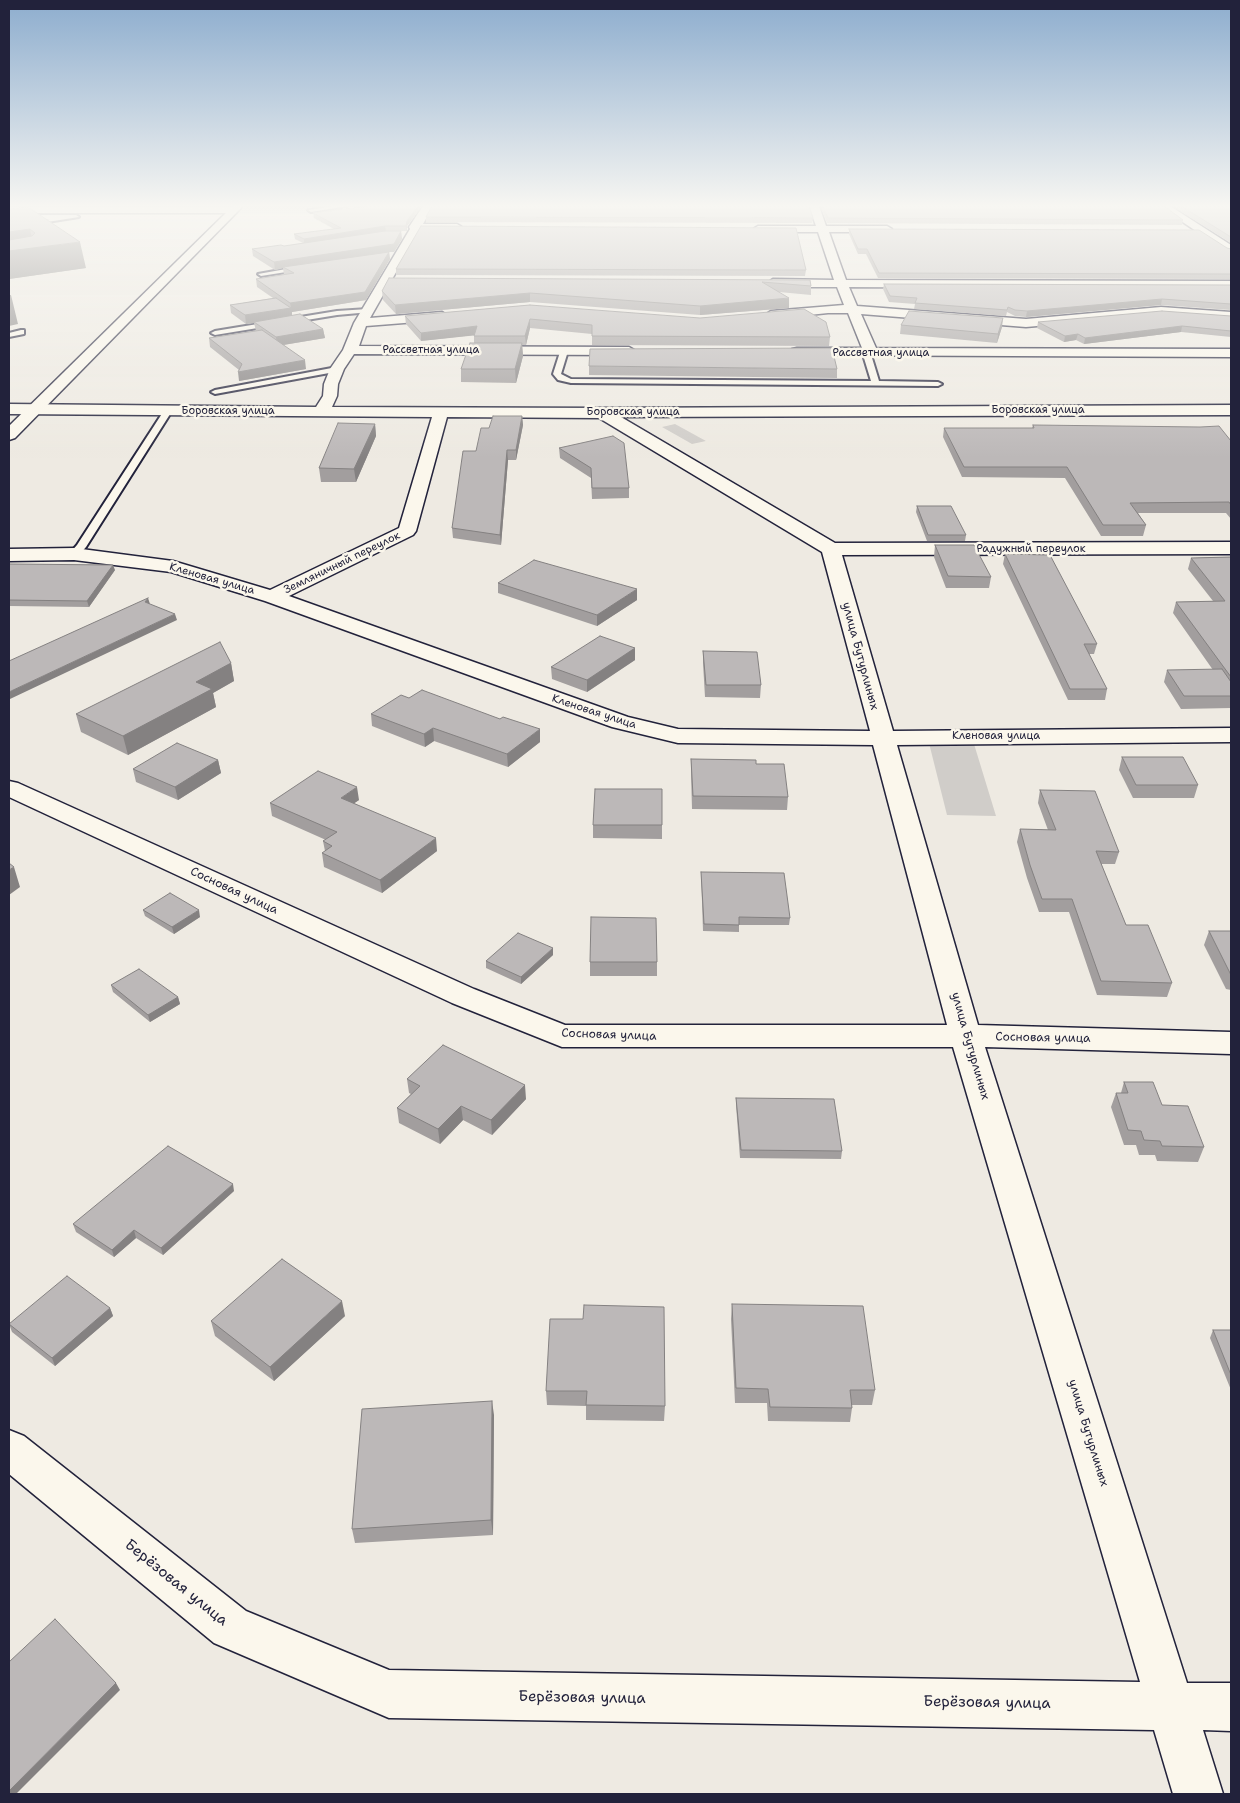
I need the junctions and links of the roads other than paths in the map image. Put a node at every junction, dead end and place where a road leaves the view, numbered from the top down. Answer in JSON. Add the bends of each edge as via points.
{"nodes":[{"id":1,"x":154,"y":290,"type":"edge"},
{"id":2,"x":379,"y":290,"type":"edge"},
{"id":3,"x":844,"y":290,"type":"edge"},
{"id":4,"x":852,"y":309,"type":"junction"},
{"id":5,"x":368,"y":311,"type":"junction"},
{"id":6,"x":460,"y":314,"type":"edge"},
{"id":7,"x":762,"y":316,"type":"edge"},
{"id":8,"x":1231,"y":316,"type":"edge"},
{"id":9,"x":361,"y":323,"type":"junction"},
{"id":10,"x":21,"y":332,"type":"dead end"},
{"id":11,"x":215,"y":333,"type":"dead end"},
{"id":12,"x":9,"y":335,"type":"edge"},
{"id":13,"x":350,"y":350,"type":"junction"},
{"id":14,"x":564,"y":351,"type":"junction"},
{"id":15,"x":644,"y":352,"type":"edge"},
{"id":16,"x":782,"y":352,"type":"edge"},
{"id":17,"x":871,"y":352,"type":"junction"},
{"id":18,"x":1231,"y":353,"type":"edge"},
{"id":19,"x":337,"y":369,"type":"junction"},
{"id":20,"x":876,"y":383,"type":"junction"},
{"id":21,"x":938,"y":384,"type":"dead end"},
{"id":22,"x":214,"y":392,"type":"dead end"},
{"id":23,"x":9,"y":409,"type":"edge"},
{"id":24,"x":35,"y":409,"type":"junction"},
{"id":25,"x":322,"y":410,"type":"junction"},
{"id":26,"x":1231,"y":410,"type":"edge"},
{"id":27,"x":168,"y":411,"type":"junction"},
{"id":28,"x":441,"y":412,"type":"junction"},
{"id":29,"x":602,"y":413,"type":"junction"},
{"id":30,"x":9,"y":435,"type":"edge"},
{"id":31,"x":1231,"y":548,"type":"edge"},
{"id":32,"x":831,"y":549,"type":"junction"},
{"id":33,"x":74,"y":554,"type":"junction"},
{"id":34,"x":9,"y":555,"type":"edge"},
{"id":35,"x":272,"y":597,"type":"junction"},
{"id":36,"x":1231,"y":735,"type":"edge"},
{"id":37,"x":882,"y":738,"type":"junction"},
{"id":38,"x":9,"y":788,"type":"edge"},
{"id":39,"x":966,"y":1037,"type":"junction"},
{"id":40,"x":1231,"y":1043,"type":"edge"},
{"id":41,"x":9,"y":1449,"type":"edge"},
{"id":42,"x":1172,"y":1706,"type":"junction"},
{"id":43,"x":1231,"y":1707,"type":"edge"},
{"id":44,"x":1198,"y":1794,"type":"edge"}],
"edges":[{"from":1,"to":24,"type":"street"},
{"from":2,"to":5,"type":"street"},
{"from":3,"to":4,"type":"street"},
{"from":4,"to":7,"type":"street"},
{"from":4,"to":8,"type":"street","via":[[1026,324],[1161,311]]},
{"from":4,"to":17,"type":"street"},
{"from":5,"to":9,"type":"street"},
{"from":5,"to":11,"type":"lane"},
{"from":6,"to":9,"type":"street"},
{"from":9,"to":13,"type":"street"},
{"from":10,"to":12,"type":"lane"},
{"from":13,"to":14,"type":"street","name":"Рассветная улица"},
{"from":13,"to":19,"type":"street"},
{"from":14,"to":15,"type":"street","name":"Рассветная улица"},
{"from":14,"to":20,"type":"lane","via":[[557,374],[571,381]]},
{"from":16,"to":17,"type":"street","name":"Рассветная улица"},
{"from":17,"to":18,"type":"street","name":"Рассветная улица"},
{"from":17,"to":20,"type":"lane","via":[[868,358]]},
{"from":19,"to":22,"type":"lane"},
{"from":19,"to":25,"type":"street","via":[[330,396]]},
{"from":20,"to":21,"type":"lane"},
{"from":23,"to":24,"type":"street","name":"Боровская улица"},
{"from":24,"to":27,"type":"street","name":"Боровская улица"},
{"from":24,"to":30,"type":"street"},
{"from":25,"to":27,"type":"street","name":"Боровская улица"},
{"from":25,"to":28,"type":"street","name":"Боровская улица"},
{"from":26,"to":29,"type":"street","name":"Боровская улица"},
{"from":27,"to":33,"type":"lane"},
{"from":28,"to":29,"type":"street","name":"Боровская улица"},
{"from":28,"to":35,"type":"street","name":"Земляничный переулок","via":[[407,531]]},
{"from":29,"to":32,"type":"street"},
{"from":31,"to":32,"type":"street","name":"Радужный переулок"},
{"from":32,"to":37,"type":"street","name":"улица Бутурлиных"},
{"from":33,"to":34,"type":"street","name":"Кленовая улица"},
{"from":33,"to":35,"type":"street","name":"Кленовая улица","via":[[173,567]]},
{"from":35,"to":37,"type":"street","name":"Кленовая улица","via":[[620,722],[678,736]]},
{"from":36,"to":37,"type":"street","name":"Кленовая улица"},
{"from":37,"to":39,"type":"street","name":"улица Бутурлиных"},
{"from":38,"to":39,"type":"street","name":"Сосновая улица","via":[[463,996],[562,1036]]},
{"from":39,"to":40,"type":"street","name":"Сосновая улица"},
{"from":39,"to":42,"type":"street","name":"улица Бутурлиных"},
{"from":41,"to":42,"type":"street","name":"Берёзовая улица","via":[[230,1627],[389,1694]]},
{"from":42,"to":43,"type":"street","name":"Берёзовая улица"},
{"from":42,"to":44,"type":"street","name":"улица Бутурлиных"}]}
